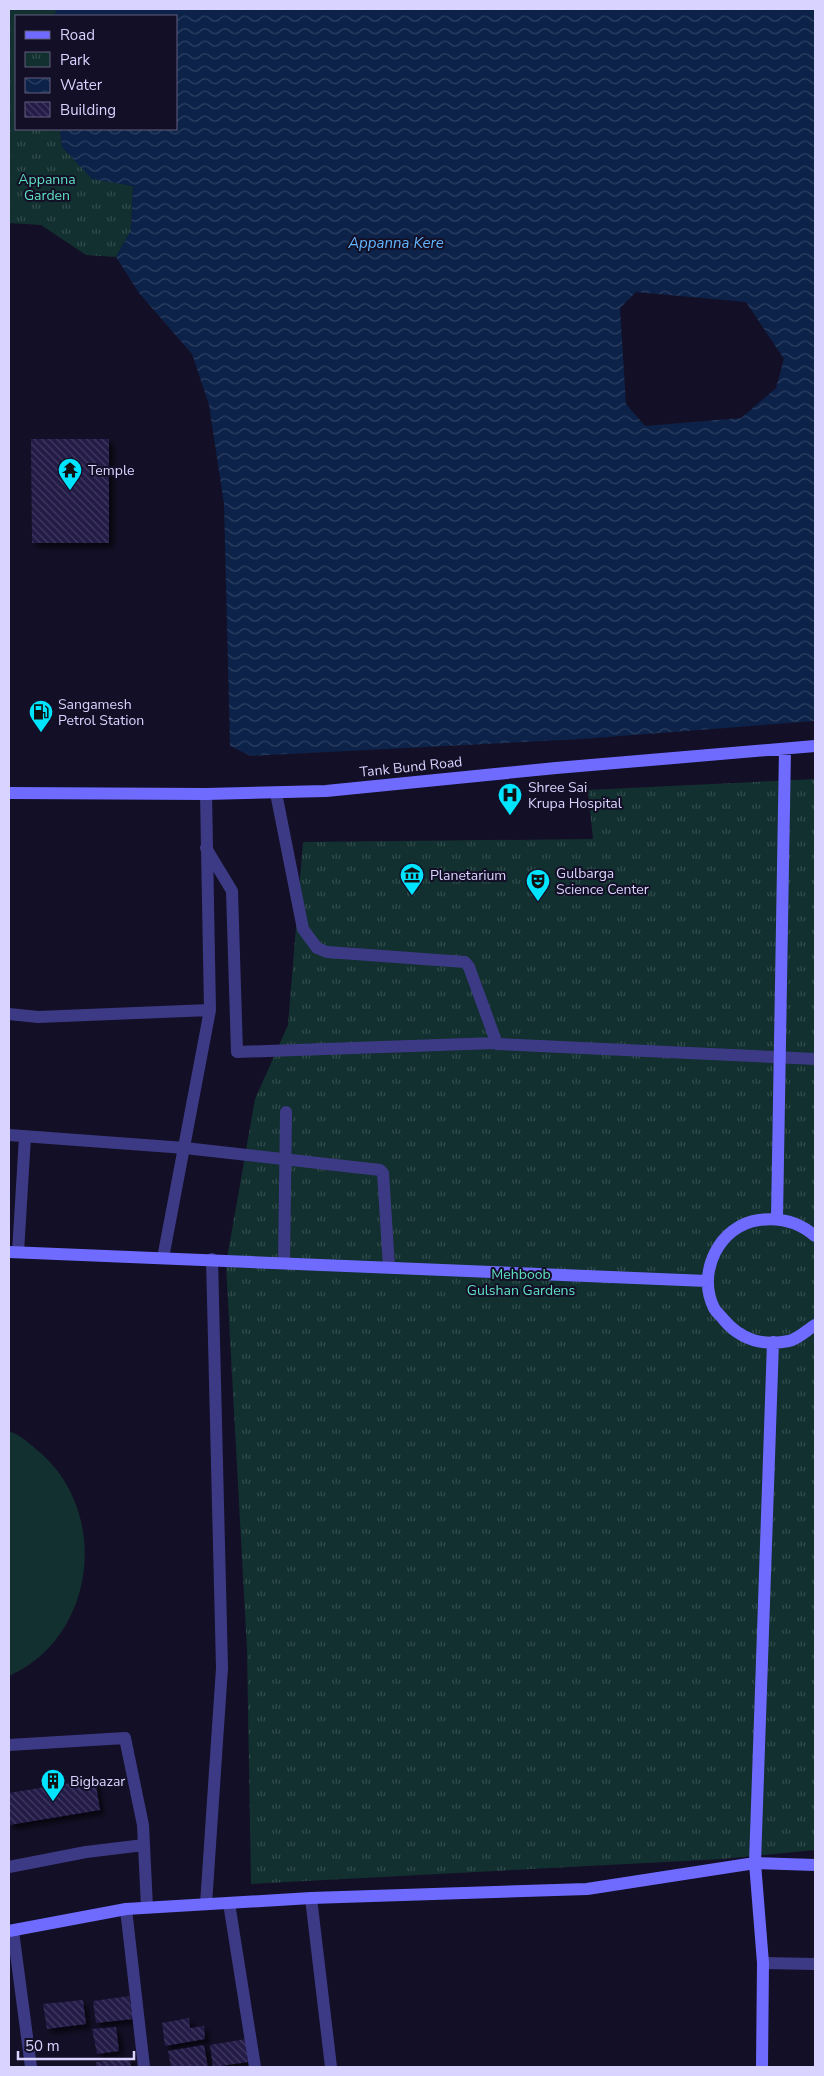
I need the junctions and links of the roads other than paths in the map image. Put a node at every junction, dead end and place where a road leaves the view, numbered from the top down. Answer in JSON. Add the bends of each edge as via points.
{"nodes":[{"id":1,"x":815,"y":746,"type":"edge"},
{"id":2,"x":785,"y":749,"type":"junction"},
{"id":3,"x":9,"y":792,"type":"edge"},
{"id":4,"x":276,"y":793,"type":"junction"},
{"id":5,"x":206,"y":794,"type":"junction"},
{"id":6,"x":206,"y":848,"type":"junction"},
{"id":7,"x":210,"y":1010,"type":"junction"},
{"id":8,"x":9,"y":1014,"type":"edge"},
{"id":9,"x":496,"y":1043,"type":"junction"},
{"id":10,"x":780,"y":1058,"type":"junction"},
{"id":11,"x":815,"y":1060,"type":"edge"},
{"id":12,"x":286,"y":1112,"type":"dead end"},
{"id":13,"x":9,"y":1135,"type":"edge"},
{"id":14,"x":25,"y":1137,"type":"junction"},
{"id":15,"x":185,"y":1148,"type":"junction"},
{"id":16,"x":286,"y":1160,"type":"junction"},
{"id":17,"x":776,"y":1218,"type":"junction"},
{"id":18,"x":815,"y":1236,"type":"edge"},
{"id":19,"x":13,"y":1252,"type":"edge"},
{"id":20,"x":163,"y":1258,"type":"junction"},
{"id":21,"x":212,"y":1259,"type":"junction"},
{"id":22,"x":284,"y":1262,"type":"junction"},
{"id":23,"x":389,"y":1267,"type":"junction"},
{"id":24,"x":708,"y":1281,"type":"junction"},
{"id":25,"x":815,"y":1326,"type":"edge"},
{"id":26,"x":773,"y":1342,"type":"junction"},
{"id":27,"x":9,"y":1745,"type":"edge"},
{"id":28,"x":144,"y":1845,"type":"junction"},
{"id":29,"x":755,"y":1863,"type":"junction"},
{"id":30,"x":815,"y":1865,"type":"edge"},
{"id":31,"x":9,"y":1868,"type":"edge"},
{"id":32,"x":311,"y":1898,"type":"junction"},
{"id":33,"x":229,"y":1903,"type":"junction"},
{"id":34,"x":206,"y":1904,"type":"junction"},
{"id":35,"x":148,"y":1907,"type":"junction"},
{"id":36,"x":126,"y":1909,"type":"junction"},
{"id":37,"x":11,"y":1931,"type":"edge"},
{"id":38,"x":763,"y":1963,"type":"junction"},
{"id":39,"x":815,"y":1964,"type":"edge"},
{"id":40,"x":31,"y":2067,"type":"edge"},
{"id":41,"x":144,"y":2067,"type":"edge"},
{"id":42,"x":255,"y":2067,"type":"edge"},
{"id":43,"x":331,"y":2067,"type":"edge"},
{"id":44,"x":762,"y":2067,"type":"edge"}],
"edges":[{"from":1,"to":2,"type":"street","name":"Tank Bund Road"},
{"from":2,"to":4,"type":"street","name":"Tank Bund Road"},
{"from":2,"to":10,"type":"street"},
{"from":3,"to":5,"type":"street","name":"Tank Bund Road"},
{"from":4,"to":5,"type":"street","name":"Tank Bund Road"},
{"from":4,"to":9,"type":"street","via":[[303,930],[317,948],[327,952],[465,962]]},
{"from":5,"to":6,"type":"street"},
{"from":6,"to":7,"type":"street"},
{"from":6,"to":9,"type":"street","via":[[232,891],[237,1052]]},
{"from":7,"to":8,"type":"street","via":[[38,1017]]},
{"from":7,"to":15,"type":"street"},
{"from":9,"to":10,"type":"street"},
{"from":10,"to":11,"type":"street"},
{"from":10,"to":17,"type":"street"},
{"from":12,"to":16,"type":"street"},
{"from":13,"to":14,"type":"street"},
{"from":14,"to":15,"type":"street"},
{"from":14,"to":19,"type":"street"},
{"from":15,"to":16,"type":"street"},
{"from":15,"to":20,"type":"street"},
{"from":16,"to":22,"type":"street"},
{"from":16,"to":23,"type":"street","via":[[383,1172]]},
{"from":17,"to":18,"type":"street","via":[[804,1227]]},
{"from":17,"to":24,"type":"street","via":[[748,1221],[727,1235],[713,1255]]},
{"from":19,"to":20,"type":"street"},
{"from":20,"to":21,"type":"street"},
{"from":21,"to":22,"type":"street"},
{"from":21,"to":34,"type":"street","via":[[222,1668]]},
{"from":22,"to":23,"type":"street"},
{"from":23,"to":24,"type":"street"},
{"from":24,"to":26,"type":"street","via":[[714,1308],[735,1332],[761,1343]]},
{"from":25,"to":26,"type":"street","via":[[790,1341]]},
{"from":26,"to":29,"type":"street"},
{"from":27,"to":28,"type":"street","via":[[125,1738],[141,1813]]},
{"from":28,"to":31,"type":"street","via":[[92,1851]]},
{"from":28,"to":35,"type":"street"},
{"from":29,"to":30,"type":"street"},
{"from":29,"to":32,"type":"street","via":[[586,1889]]},
{"from":29,"to":38,"type":"street"},
{"from":32,"to":33,"type":"street"},
{"from":32,"to":43,"type":"street"},
{"from":33,"to":34,"type":"street"},
{"from":33,"to":42,"type":"street"},
{"from":34,"to":35,"type":"street"},
{"from":35,"to":36,"type":"street"},
{"from":36,"to":37,"type":"street"},
{"from":36,"to":41,"type":"street"},
{"from":37,"to":40,"type":"street"},
{"from":38,"to":39,"type":"street"},
{"from":38,"to":44,"type":"street"}]}
